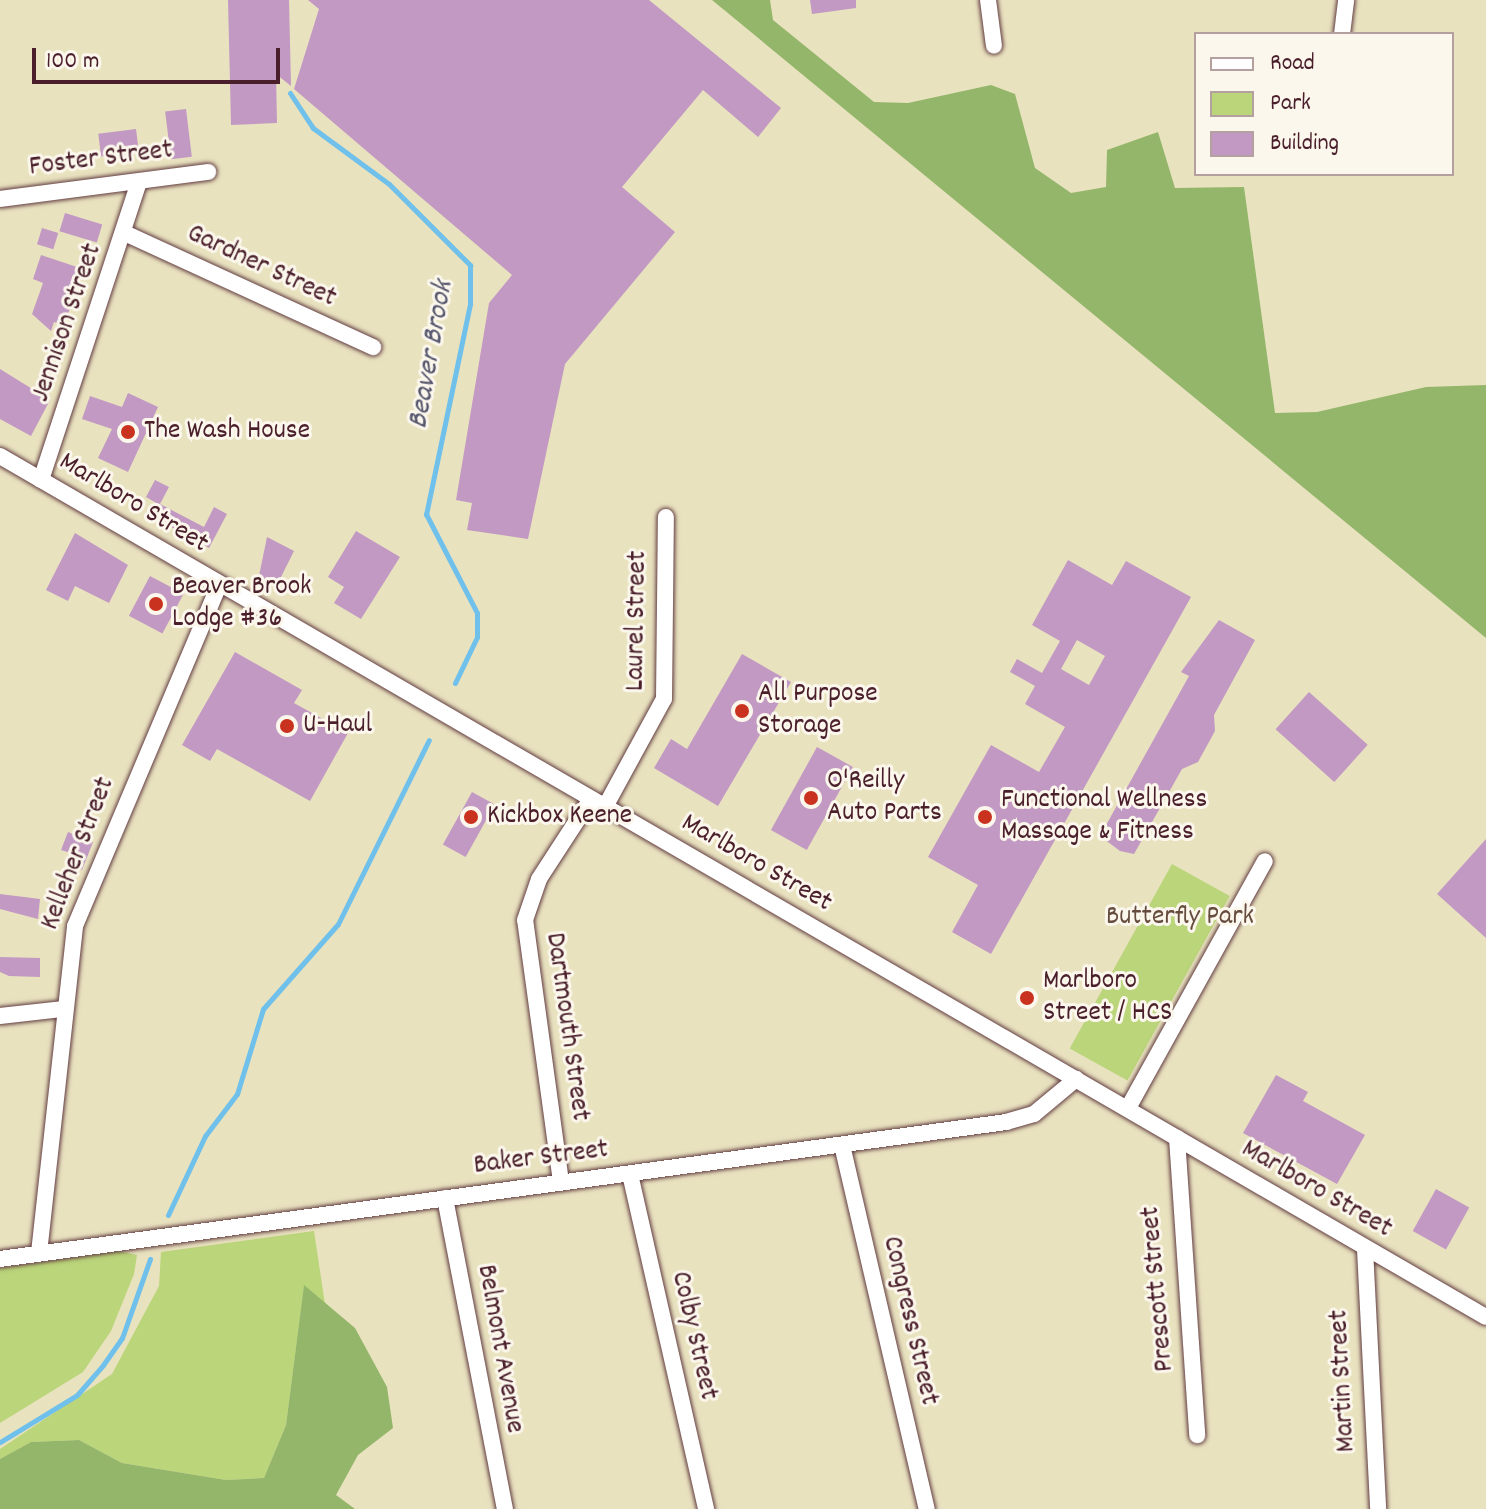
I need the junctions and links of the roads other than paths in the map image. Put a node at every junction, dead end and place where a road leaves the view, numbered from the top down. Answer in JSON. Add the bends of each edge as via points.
{"nodes":[{"id":1,"x":988,"y":0,"type":"edge"},
{"id":2,"x":1346,"y":0,"type":"edge"},
{"id":3,"x":1342,"y":32,"type":"edge"},
{"id":4,"x":994,"y":46,"type":"dead end"},
{"id":5,"x":208,"y":172,"type":"dead end"},
{"id":6,"x":139,"y":182,"type":"junction"},
{"id":7,"x":0,"y":199,"type":"edge"},
{"id":8,"x":127,"y":234,"type":"junction"},
{"id":9,"x":373,"y":347,"type":"dead end"},
{"id":10,"x":0,"y":456,"type":"edge"},
{"id":11,"x":41,"y":480,"type":"junction"},
{"id":12,"x":666,"y":517,"type":"dead end"},
{"id":13,"x":219,"y":585,"type":"junction"},
{"id":14,"x":598,"y":803,"type":"junction"},
{"id":15,"x":1265,"y":861,"type":"dead end"},
{"id":16,"x":62,"y":1009,"type":"junction"},
{"id":17,"x":0,"y":1016,"type":"edge"},
{"id":18,"x":1076,"y":1079,"type":"junction"},
{"id":19,"x":1128,"y":1108,"type":"junction"},
{"id":20,"x":1177,"y":1138,"type":"junction"},
{"id":21,"x":842,"y":1145,"type":"junction"},
{"id":22,"x":630,"y":1174,"type":"junction"},
{"id":23,"x":561,"y":1182,"type":"junction"},
{"id":24,"x":445,"y":1198,"type":"junction"},
{"id":25,"x":1365,"y":1249,"type":"junction"},
{"id":26,"x":39,"y":1253,"type":"junction"},
{"id":27,"x":0,"y":1259,"type":"edge"},
{"id":28,"x":1486,"y":1317,"type":"edge"},
{"id":29,"x":1197,"y":1435,"type":"dead end"},
{"id":30,"x":505,"y":1509,"type":"edge"},
{"id":31,"x":706,"y":1509,"type":"edge"},
{"id":32,"x":927,"y":1509,"type":"edge"},
{"id":33,"x":1378,"y":1509,"type":"edge"}],
"edges":[{"from":1,"to":4,"type":"street"},
{"from":2,"to":3,"type":"street"},
{"from":5,"to":6,"type":"street","name":"Foster Street"},
{"from":6,"to":7,"type":"street","name":"Foster Street"},
{"from":6,"to":8,"type":"street","name":"Jennison Street"},
{"from":8,"to":9,"type":"street","name":"Gardner Street"},
{"from":8,"to":11,"type":"street","name":"Jennison Street"},
{"from":10,"to":11,"type":"street","name":"Marlboro Street"},
{"from":11,"to":13,"type":"street","name":"Marlboro Street"},
{"from":12,"to":14,"type":"street","name":"Laurel Street","via":[[664,699]]},
{"from":13,"to":14,"type":"street","name":"Marlboro Street"},
{"from":13,"to":16,"type":"street","name":"Kelleher Street","via":[[75,926]]},
{"from":14,"to":18,"type":"street","name":"Marlboro Street"},
{"from":14,"to":23,"type":"street","name":"Dartmouth Street","via":[[539,879],[525,920]]},
{"from":15,"to":19,"type":"street"},
{"from":16,"to":17,"type":"street"},
{"from":16,"to":26,"type":"street","name":"Kelleher Street"},
{"from":18,"to":19,"type":"street","name":"Marlboro Street"},
{"from":18,"to":21,"type":"street","name":"Baker Street","via":[[1034,1114],[1006,1122]]},
{"from":19,"to":20,"type":"street","name":"Marlboro Street"},
{"from":20,"to":25,"type":"street","name":"Marlboro Street"},
{"from":20,"to":29,"type":"street","name":"Prescott Street"},
{"from":21,"to":22,"type":"street","name":"Baker Street"},
{"from":21,"to":32,"type":"street","name":"Congress Street"},
{"from":22,"to":23,"type":"street","name":"Baker Street"},
{"from":22,"to":31,"type":"street","name":"Colby Street"},
{"from":23,"to":24,"type":"street","name":"Baker Street"},
{"from":24,"to":26,"type":"street","name":"Baker Street"},
{"from":24,"to":30,"type":"street","name":"Belmont Avenue"},
{"from":25,"to":28,"type":"street","name":"Marlboro Street"},
{"from":25,"to":33,"type":"street","name":"Martin Street"},
{"from":26,"to":27,"type":"street","name":"Baker Street"}]}
